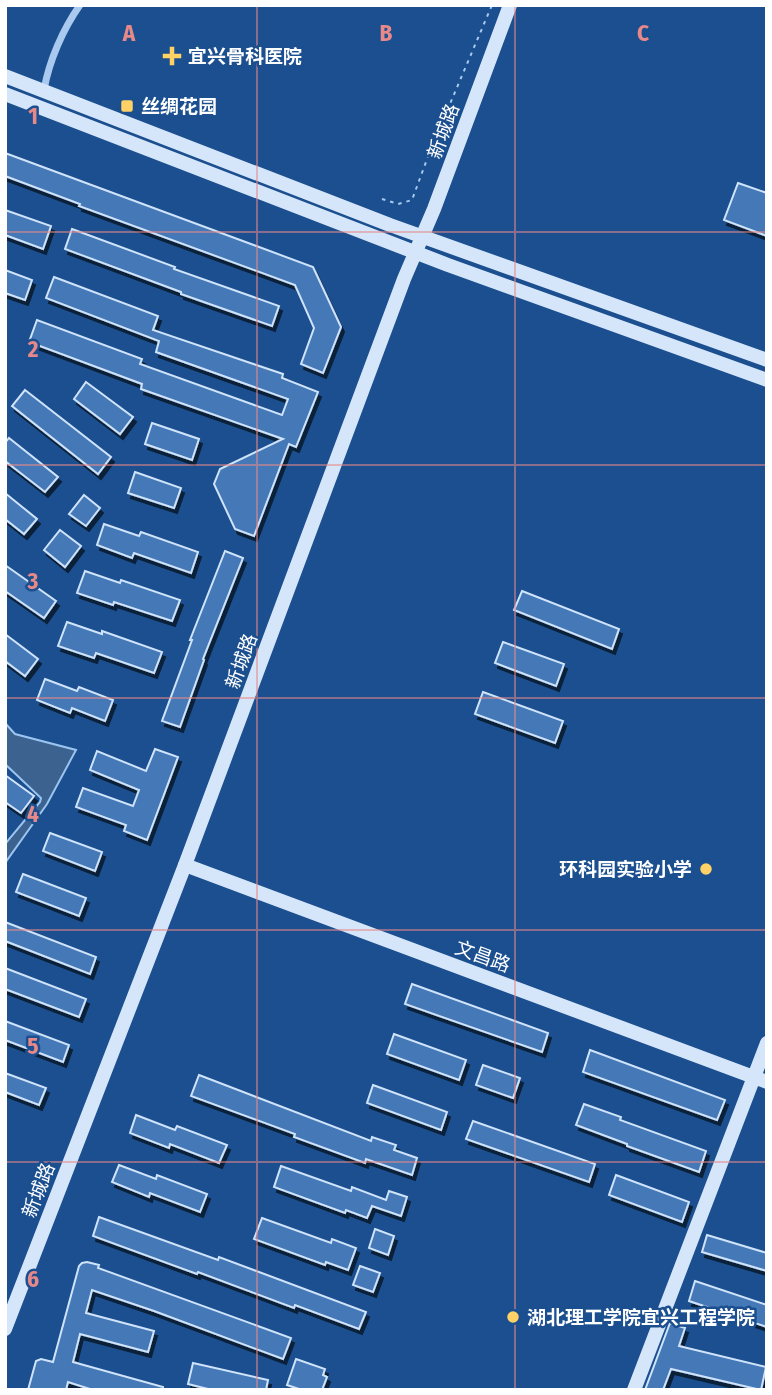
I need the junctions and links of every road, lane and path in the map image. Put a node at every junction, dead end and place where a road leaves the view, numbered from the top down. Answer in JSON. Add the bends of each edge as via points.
{"nodes":[{"id":1,"x":80,"y":5,"type":"edge"},
{"id":2,"x":492,"y":5,"type":"edge"},
{"id":3,"x":510,"y":5,"type":"edge"},
{"id":4,"x":5,"y":76,"type":"edge"},
{"id":5,"x":44,"y":90,"type":"junction"},
{"id":6,"x":5,"y":94,"type":"edge"},
{"id":7,"x":382,"y":198,"type":"dead end"},
{"id":8,"x":422,"y":237,"type":"junction"},
{"id":9,"x":415,"y":252,"type":"junction"},
{"id":10,"x":767,"y":360,"type":"edge"},
{"id":11,"x":767,"y":380,"type":"edge"},
{"id":12,"x":185,"y":865,"type":"junction"},
{"id":13,"x":767,"y":1043,"type":"edge"},
{"id":14,"x":760,"y":1080,"type":"edge"},
{"id":15,"x":5,"y":1329,"type":"edge"},
{"id":16,"x":635,"y":1390,"type":"edge"}],
"edges":[{"from":1,"to":5,"type":"street","via":[[52,60]]},
{"from":2,"to":7,"type":"path","via":[[412,200],[398,204]]},
{"from":3,"to":8,"type":"street","name":"新城路"},
{"from":4,"to":5,"type":"street"},
{"from":5,"to":8,"type":"street"},
{"from":6,"to":9,"type":"street"},
{"from":8,"to":9,"type":"street","name":"新城路"},
{"from":8,"to":10,"type":"street"},
{"from":9,"to":11,"type":"street"},
{"from":9,"to":12,"type":"street","name":"新城路"},
{"from":12,"to":14,"type":"street","name":"文昌路"},
{"from":12,"to":15,"type":"street","name":"新城路"},
{"from":13,"to":14,"type":"street"},
{"from":14,"to":16,"type":"street"}]}
